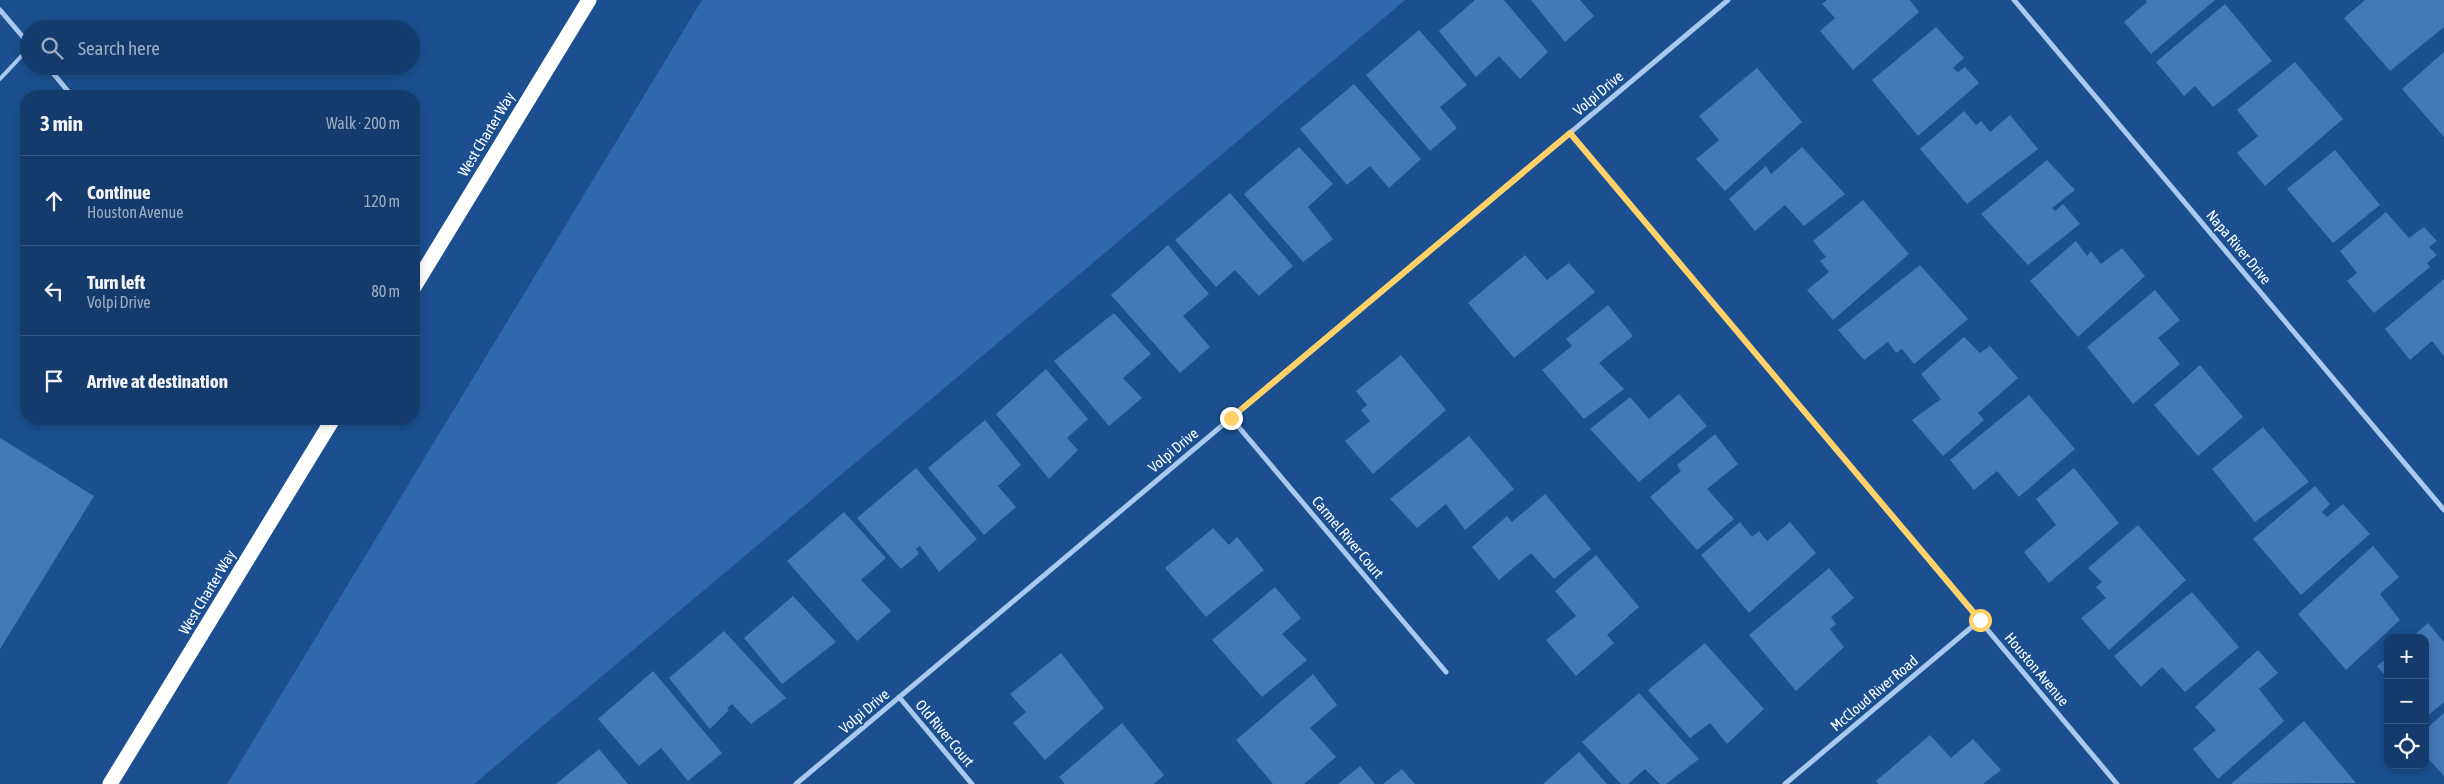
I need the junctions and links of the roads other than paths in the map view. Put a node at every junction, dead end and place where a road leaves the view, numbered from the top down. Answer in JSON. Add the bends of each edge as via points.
{"nodes":[{"id":1,"x":589,"y":0,"type":"edge"},
{"id":2,"x":1728,"y":0,"type":"edge"},
{"id":3,"x":2014,"y":0,"type":"edge"},
{"id":4,"x":0,"y":10,"type":"edge"},
{"id":5,"x":20,"y":33,"type":"edge"},
{"id":6,"x":20,"y":58,"type":"edge"},
{"id":7,"x":54,"y":75,"type":"edge"},
{"id":8,"x":0,"y":79,"type":"edge"},
{"id":9,"x":67,"y":90,"type":"edge"},
{"id":10,"x":1570,"y":133,"type":"junction"},
{"id":11,"x":420,"y":276,"type":"edge"},
{"id":12,"x":1231,"y":418,"type":"junction"},
{"id":13,"x":329,"y":425,"type":"edge"},
{"id":14,"x":2444,"y":510,"type":"edge"},
{"id":15,"x":1980,"y":620,"type":"junction"},
{"id":16,"x":1446,"y":672,"type":"dead end"},
{"id":17,"x":899,"y":697,"type":"junction"},
{"id":18,"x":110,"y":784,"type":"edge"},
{"id":19,"x":796,"y":784,"type":"edge"},
{"id":20,"x":972,"y":784,"type":"edge"},
{"id":21,"x":1785,"y":784,"type":"edge"},
{"id":22,"x":2117,"y":784,"type":"edge"}],
"edges":[{"from":1,"to":11,"type":"highway","name":"West Charter Way"},
{"from":2,"to":10,"type":"street","name":"Volpi Drive"},
{"from":3,"to":14,"type":"street","name":"Napa River Drive"},
{"from":4,"to":5,"type":"street"},
{"from":6,"to":8,"type":"lane"},
{"from":7,"to":9,"type":"street"},
{"from":10,"to":12,"type":"street","name":"Volpi Drive"},
{"from":10,"to":15,"type":"street","name":"Houston Avenue"},
{"from":12,"to":16,"type":"street","name":"Carmel River Court"},
{"from":12,"to":17,"type":"street","name":"Volpi Drive"},
{"from":13,"to":18,"type":"highway","name":"West Charter Way"},
{"from":15,"to":21,"type":"street","name":"McCloud River Road"},
{"from":15,"to":22,"type":"street","name":"Houston Avenue"},
{"from":17,"to":19,"type":"street","name":"Volpi Drive"},
{"from":17,"to":20,"type":"street","name":"Old River Court"}]}
